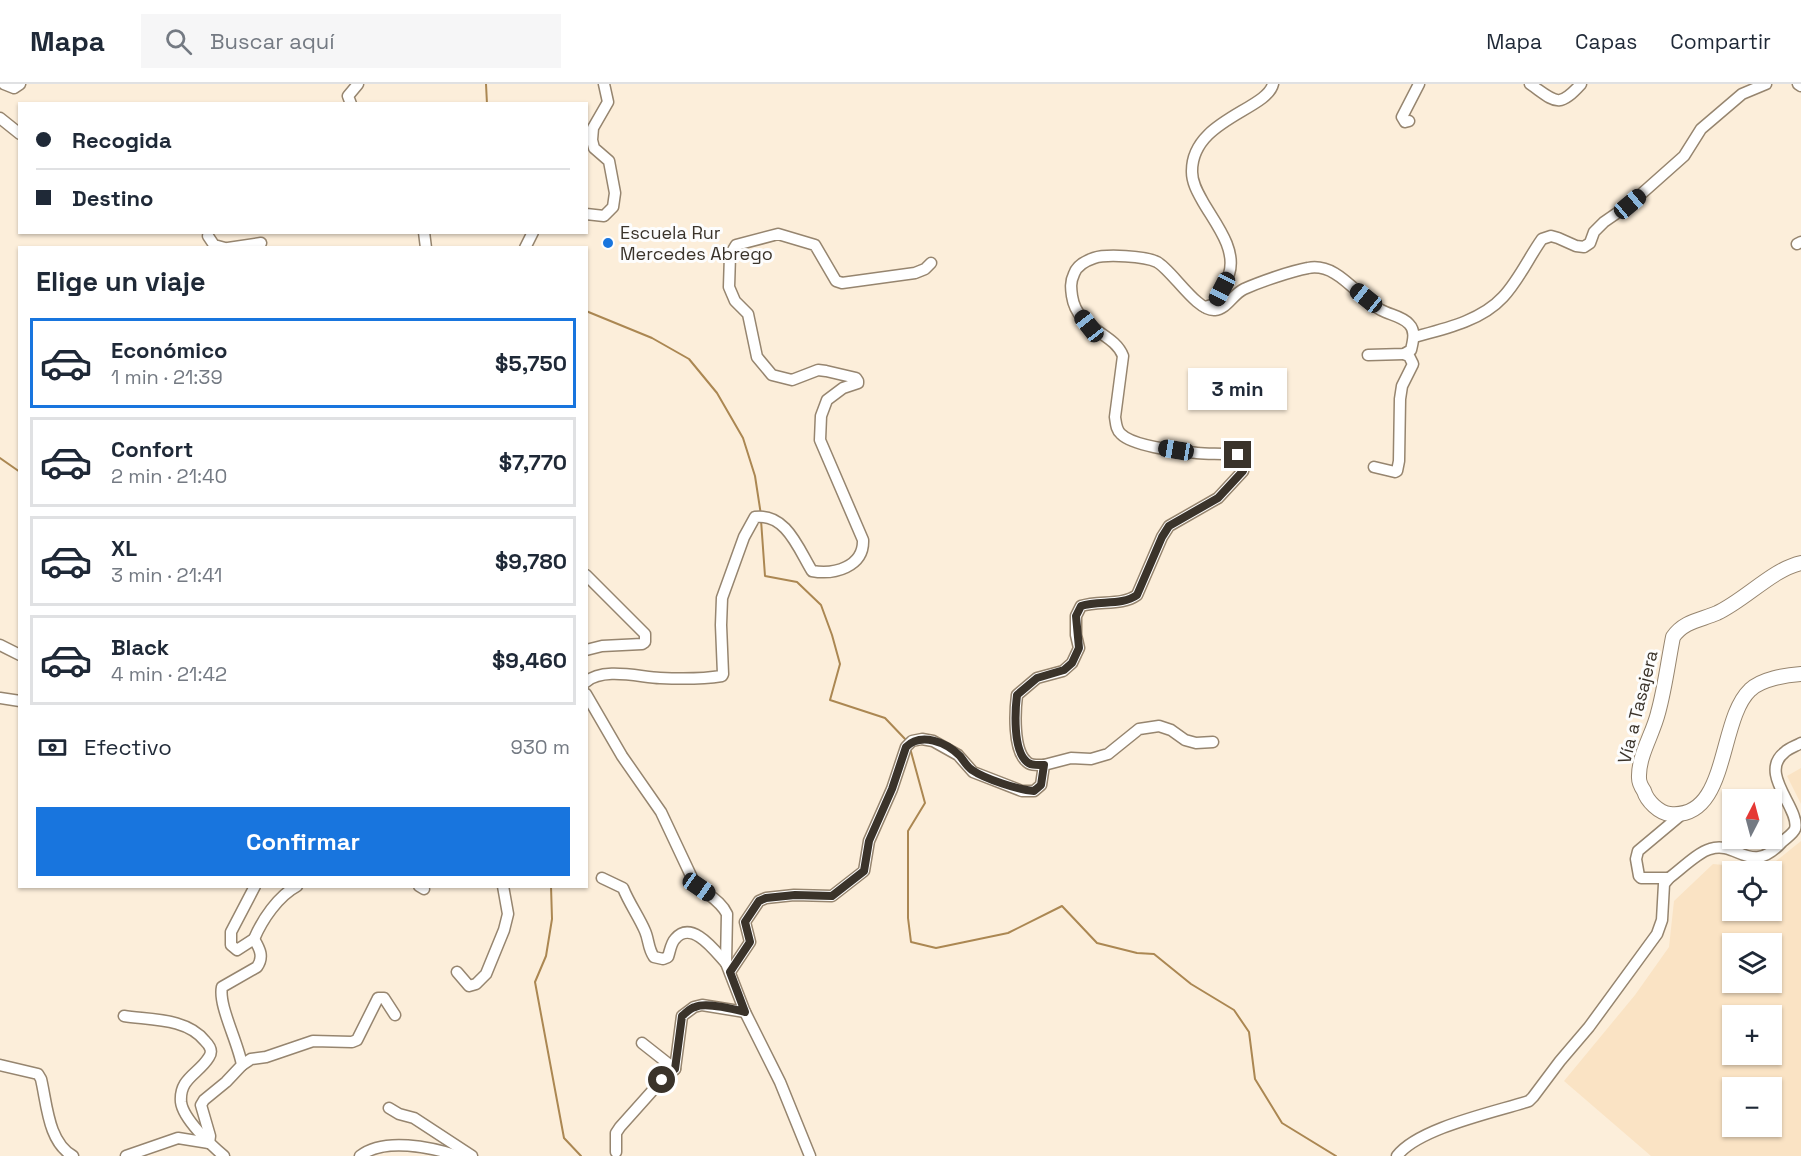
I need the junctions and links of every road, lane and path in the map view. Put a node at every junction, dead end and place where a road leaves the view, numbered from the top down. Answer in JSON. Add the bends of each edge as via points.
{"nodes":[{"id":1,"x":4,"y":84,"type":"edge"},
{"id":2,"x":20,"y":84,"type":"edge"},
{"id":3,"x":358,"y":84,"type":"edge"},
{"id":4,"x":604,"y":84,"type":"edge"},
{"id":5,"x":1273,"y":84,"type":"edge"},
{"id":6,"x":1419,"y":84,"type":"edge"},
{"id":7,"x":1530,"y":84,"type":"edge"},
{"id":8,"x":1581,"y":84,"type":"edge"},
{"id":9,"x":1766,"y":84,"type":"edge"},
{"id":10,"x":350,"y":102,"type":"edge"},
{"id":11,"x":0,"y":118,"type":"edge"},
{"id":12,"x":1409,"y":121,"type":"dead end"},
{"id":13,"x":18,"y":132,"type":"edge"},
{"id":14,"x":588,"y":214,"type":"edge"},
{"id":15,"x":261,"y":243,"type":"dead end"},
{"id":16,"x":240,"y":246,"type":"edge"},
{"id":17,"x":931,"y":263,"type":"dead end"},
{"id":18,"x":1204,"y":307,"type":"junction"},
{"id":19,"x":1414,"y":337,"type":"junction"},
{"id":20,"x":1404,"y":354,"type":"junction"},
{"id":21,"x":1368,"y":355,"type":"dead end"},
{"id":22,"x":1374,"y":467,"type":"dead end"},
{"id":23,"x":1801,"y":563,"type":"edge"},
{"id":24,"x":588,"y":577,"type":"edge"},
{"id":25,"x":0,"y":645,"type":"edge"},
{"id":26,"x":588,"y":650,"type":"edge"},
{"id":27,"x":18,"y":654,"type":"edge"},
{"id":28,"x":1801,"y":674,"type":"edge"},
{"id":29,"x":588,"y":681,"type":"edge"},
{"id":30,"x":588,"y":697,"type":"edge"},
{"id":31,"x":0,"y":698,"type":"edge"},
{"id":32,"x":18,"y":701,"type":"edge"},
{"id":33,"x":1213,"y":742,"type":"dead end"},
{"id":34,"x":1801,"y":743,"type":"edge"},
{"id":35,"x":1044,"y":765,"type":"junction"},
{"id":36,"x":1681,"y":815,"type":"junction"},
{"id":37,"x":602,"y":878,"type":"dead end"},
{"id":38,"x":1669,"y":879,"type":"junction"},
{"id":39,"x":254,"y":888,"type":"edge"},
{"id":40,"x":294,"y":888,"type":"edge"},
{"id":41,"x":502,"y":888,"type":"edge"},
{"id":42,"x":254,"y":939,"type":"junction"},
{"id":43,"x":728,"y":967,"type":"junction"},
{"id":44,"x":457,"y":972,"type":"dead end"},
{"id":45,"x":745,"y":1012,"type":"junction"},
{"id":46,"x":395,"y":1015,"type":"dead end"},
{"id":47,"x":124,"y":1016,"type":"dead end"},
{"id":48,"x":642,"y":1043,"type":"dead end"},
{"id":49,"x":0,"y":1065,"type":"edge"},
{"id":50,"x":242,"y":1065,"type":"junction"},
{"id":51,"x":675,"y":1069,"type":"junction"},
{"id":52,"x":389,"y":1108,"type":"dead end"},
{"id":53,"x":209,"y":1143,"type":"junction"},
{"id":54,"x":616,"y":1152,"type":"dead end"},
{"id":55,"x":73,"y":1156,"type":"edge"},
{"id":56,"x":126,"y":1156,"type":"edge"},
{"id":57,"x":224,"y":1156,"type":"edge"},
{"id":58,"x":360,"y":1156,"type":"edge"},
{"id":59,"x":458,"y":1156,"type":"edge"},
{"id":60,"x":472,"y":1156,"type":"edge"},
{"id":61,"x":810,"y":1156,"type":"edge"},
{"id":62,"x":1397,"y":1156,"type":"edge"}],
"edges":[{"from":1,"to":2,"type":"street","via":[[14,88]]},
{"from":3,"to":10,"type":"street","via":[[348,96]]},
{"from":4,"to":14,"type":"street","via":[[608,102],[593,128],[592,140],[594,148],[609,161],[615,193],[613,207],[604,216]]},
{"from":5,"to":18,"type":"street","via":[[1268,95],[1214,129],[1197,152],[1192,171],[1196,190],[1229,248],[1231,261],[1230,273],[1215,304]]},
{"from":6,"to":12,"type":"street","via":[[1402,117]]},
{"from":7,"to":8,"type":"street","via":[[1560,101]]},
{"from":9,"to":19,"type":"street","via":[[1742,94],[1701,129],[1684,156],[1604,222],[1590,243],[1584,247],[1551,236],[1542,239],[1502,298],[1450,328]]},
{"from":11,"to":13,"type":"street"},
{"from":15,"to":16,"type":"street"},
{"from":17,"to":29,"type":"street","via":[[915,273],[842,283],[836,281],[814,245],[778,234],[732,249],[729,287],[735,301],[748,314],[757,357],[772,375],[792,380],[818,370],[857,379],[858,383],[827,400],[821,416],[820,440],[864,549],[845,568],[825,573],[812,571],[791,535],[777,520],[755,518],[722,598],[722,676],[603,675]]},
{"from":18,"to":19,"type":"street","via":[[1222,308],[1243,290],[1306,268],[1321,268],[1339,276],[1380,310],[1404,319],[1413,328]]},
{"from":18,"to":35,"type":"street","via":[[1159,263],[1147,258],[1097,257],[1083,262],[1074,272],[1074,306],[1089,326],[1121,350],[1123,356],[1115,417],[1120,434],[1135,442],[1197,453],[1238,455],[1245,464],[1218,498],[1169,526],[1137,595],[1081,606],[1076,616],[1079,648],[1072,663],[1064,670],[1037,678],[1017,695],[1014,714],[1020,750],[1026,762]]},
{"from":19,"to":20,"type":"street","via":[[1411,350]]},
{"from":20,"to":21,"type":"street"},
{"from":20,"to":22,"type":"street","via":[[1413,364],[1400,399],[1397,471]]},
{"from":23,"to":36,"type":"street","name":"Vía a Tasajera","via":[[1782,570],[1717,612],[1680,627],[1673,637],[1658,715],[1639,779],[1646,799],[1664,813]]},
{"from":24,"to":26,"type":"street","via":[[646,638],[642,644]]},
{"from":25,"to":27,"type":"street"},
{"from":28,"to":36,"type":"street","via":[[1780,676],[1750,689],[1738,705],[1713,786],[1698,808]]},
{"from":30,"to":43,"type":"street","via":[[661,812],[693,880],[724,907]]},
{"from":31,"to":32,"type":"street"},
{"from":33,"to":35,"type":"street","via":[[1185,740],[1159,726],[1139,729],[1108,754]]},
{"from":34,"to":38,"type":"street","via":[[1783,753],[1777,765],[1776,775],[1796,820],[1795,829],[1779,846],[1762,858],[1711,849]]},
{"from":35,"to":43,"type":"street","via":[[1041,785],[1034,791],[1022,790],[973,772],[943,745],[922,739],[912,741],[906,747],[869,841],[864,871],[832,896],[774,896],[759,901],[745,922],[748,947]]},
{"from":36,"to":38,"type":"street","via":[[1636,855],[1641,878]]},
{"from":37,"to":43,"type":"street","via":[[623,888],[654,957],[668,957],[673,940],[687,933],[702,937]]},
{"from":38,"to":62,"type":"street","via":[[1664,884],[1662,920],[1657,934],[1533,1097],[1442,1128]]},
{"from":39,"to":42,"type":"street","via":[[230,939],[237,950]]},
{"from":40,"to":42,"type":"street","via":[[267,916]]},
{"from":41,"to":44,"type":"street","via":[[507,922],[486,974],[469,986]]},
{"from":42,"to":50,"type":"street","via":[[261,950],[261,962],[225,984],[220,994]]},
{"from":43,"to":45,"type":"street"},
{"from":45,"to":51,"type":"street","via":[[702,1005],[688,1011],[682,1016]]},
{"from":45,"to":61,"type":"street","via":[[780,1082]]},
{"from":46,"to":50,"type":"street","via":[[384,998],[378,999],[357,1040],[314,1041]]},
{"from":47,"to":53,"type":"street","via":[[186,1026],[198,1032],[210,1046],[208,1059],[183,1086],[181,1102]]},
{"from":48,"to":51,"type":"street"},
{"from":49,"to":55,"type":"street","via":[[38,1074],[52,1129],[61,1146]]},
{"from":50,"to":53,"type":"street","via":[[204,1100],[202,1111]]},
{"from":51,"to":54,"type":"street","via":[[620,1127],[616,1133]]},
{"from":52,"to":60,"type":"street","via":[[414,1118]]},
{"from":53,"to":56,"type":"street","via":[[178,1138]]},
{"from":53,"to":57,"type":"street"},
{"from":58,"to":59,"type":"street","via":[[378,1146],[411,1146]]}]}
